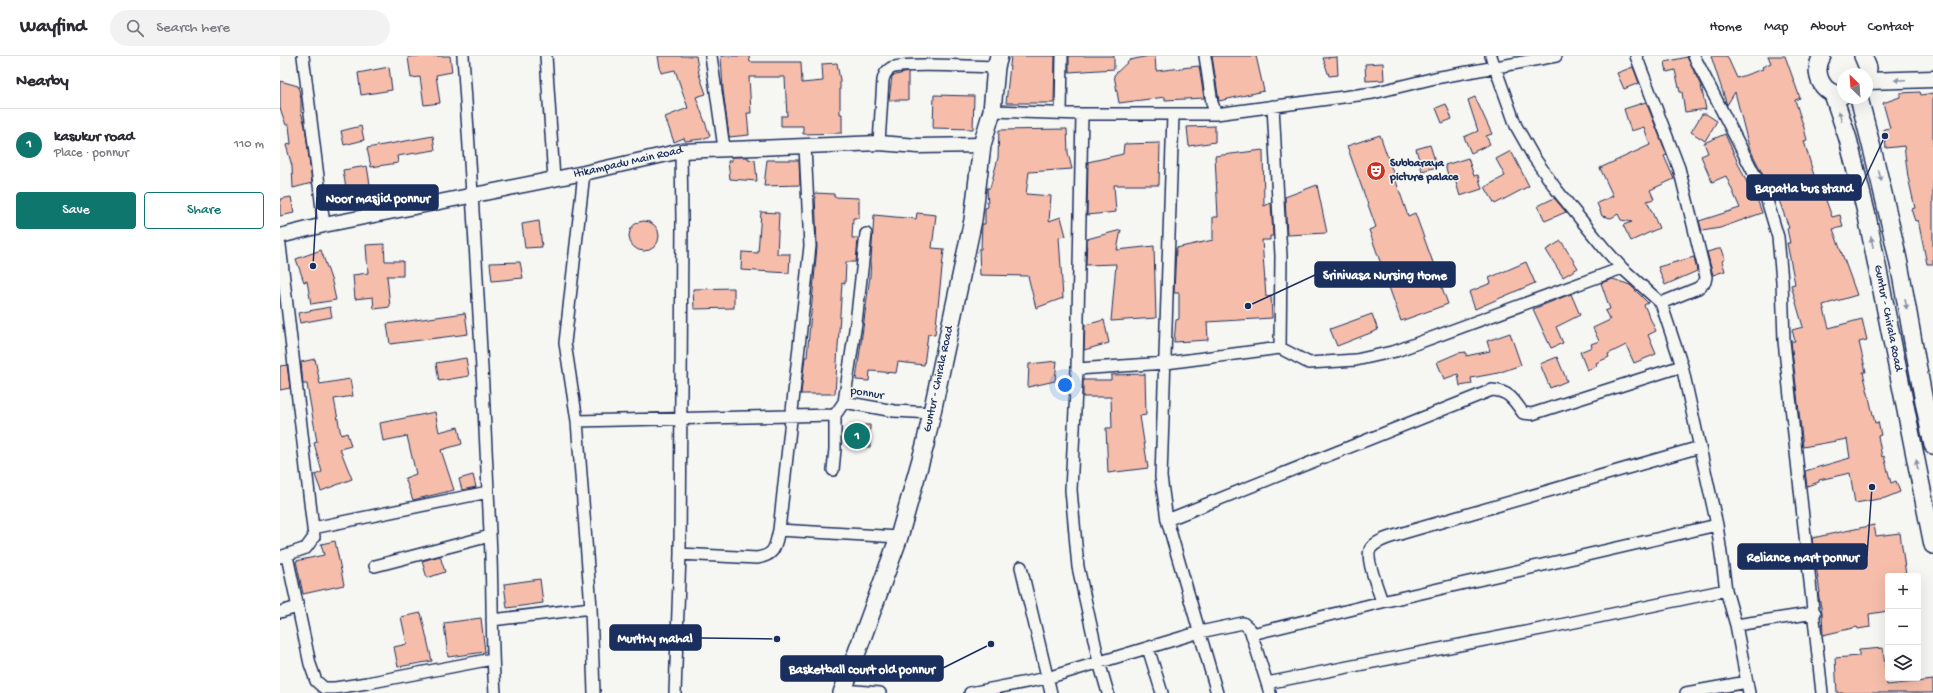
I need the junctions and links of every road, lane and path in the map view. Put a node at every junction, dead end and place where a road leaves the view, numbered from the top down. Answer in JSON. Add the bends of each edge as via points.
{"nodes":[{"id":1,"x":303,"y":56,"type":"edge"},
{"id":2,"x":463,"y":56,"type":"edge"},
{"id":3,"x":546,"y":56,"type":"edge"},
{"id":4,"x":711,"y":56,"type":"edge"},
{"id":5,"x":1062,"y":56,"type":"edge"},
{"id":6,"x":1205,"y":56,"type":"edge"},
{"id":7,"x":1491,"y":56,"type":"edge"},
{"id":8,"x":1556,"y":56,"type":"edge"},
{"id":9,"x":1636,"y":56,"type":"edge"},
{"id":10,"x":1694,"y":56,"type":"edge"},
{"id":11,"x":1822,"y":56,"type":"edge"},
{"id":12,"x":1863,"y":56,"type":"edge"},
{"id":13,"x":998,"y":62,"type":"edge"},
{"id":14,"x":1868,"y":68,"type":"edge"},
{"id":15,"x":1495,"y":69,"type":"junction"},
{"id":16,"x":1933,"y":79,"type":"edge"},
{"id":17,"x":1873,"y":81,"type":"edge"},
{"id":18,"x":1837,"y":93,"type":"edge"},
{"id":19,"x":1840,"y":104,"type":"edge"},
{"id":20,"x":1862,"y":104,"type":"edge"},
{"id":21,"x":1273,"y":106,"type":"junction"},
{"id":22,"x":992,"y":110,"type":"junction"},
{"id":23,"x":1061,"y":113,"type":"junction"},
{"id":24,"x":1082,"y":114,"type":"junction"},
{"id":25,"x":1216,"y":114,"type":"junction"},
{"id":26,"x":1173,"y":115,"type":"junction"},
{"id":27,"x":879,"y":143,"type":"junction"},
{"id":28,"x":982,"y":145,"type":"junction"},
{"id":29,"x":805,"y":147,"type":"junction"},
{"id":30,"x":724,"y":148,"type":"junction"},
{"id":31,"x":681,"y":151,"type":"junction"},
{"id":32,"x":584,"y":173,"type":"junction"},
{"id":33,"x":554,"y":180,"type":"junction"},
{"id":34,"x":473,"y":196,"type":"junction"},
{"id":35,"x":324,"y":225,"type":"junction"},
{"id":36,"x":866,"y":234,"type":"dead end"},
{"id":37,"x":280,"y":236,"type":"edge"},
{"id":38,"x":280,"y":244,"type":"edge"},
{"id":39,"x":1622,"y":268,"type":"junction"},
{"id":40,"x":1661,"y":303,"type":"junction"},
{"id":41,"x":1280,"y":348,"type":"junction"},
{"id":42,"x":1166,"y":363,"type":"junction"},
{"id":43,"x":1682,"y":366,"type":"junction"},
{"id":44,"x":1077,"y":369,"type":"junction"},
{"id":45,"x":844,"y":402,"type":"junction"},
{"id":46,"x":933,"y":412,"type":"junction"},
{"id":47,"x":835,"y":415,"type":"junction"},
{"id":48,"x":793,"y":416,"type":"junction"},
{"id":49,"x":680,"y":418,"type":"junction"},
{"id":50,"x":578,"y":421,"type":"junction"},
{"id":51,"x":1933,"y":444,"type":"edge"},
{"id":52,"x":1700,"y":447,"type":"junction"},
{"id":53,"x":833,"y":470,"type":"dead end"},
{"id":54,"x":488,"y":492,"type":"junction"},
{"id":55,"x":1930,"y":517,"type":"edge"},
{"id":56,"x":1166,"y":520,"type":"junction"},
{"id":57,"x":1717,"y":525,"type":"junction"},
{"id":58,"x":313,"y":528,"type":"junction"},
{"id":59,"x":779,"y":530,"type":"junction"},
{"id":60,"x":490,"y":536,"type":"junction"},
{"id":61,"x":899,"y":537,"type":"junction"},
{"id":62,"x":1933,"y":545,"type":"edge"},
{"id":63,"x":680,"y":554,"type":"junction"},
{"id":64,"x":283,"y":557,"type":"edge"},
{"id":65,"x":375,"y":566,"type":"dead end"},
{"id":66,"x":1021,"y":567,"type":"dead end"},
{"id":67,"x":1726,"y":590,"type":"junction"},
{"id":68,"x":1382,"y":602,"type":"junction"},
{"id":69,"x":298,"y":607,"type":"junction"},
{"id":70,"x":591,"y":608,"type":"junction"},
{"id":71,"x":280,"y":612,"type":"edge"},
{"id":72,"x":1815,"y":613,"type":"junction"},
{"id":73,"x":492,"y":620,"type":"junction"},
{"id":74,"x":1736,"y":625,"type":"junction"},
{"id":75,"x":1200,"y":632,"type":"junction"},
{"id":76,"x":1252,"y":634,"type":"junction"},
{"id":77,"x":1148,"y":648,"type":"junction"},
{"id":78,"x":492,"y":659,"type":"junction"},
{"id":79,"x":1099,"y":662,"type":"junction"},
{"id":80,"x":1046,"y":678,"type":"junction"},
{"id":81,"x":1747,"y":682,"type":"junction"},
{"id":82,"x":1269,"y":688,"type":"edge"},
{"id":83,"x":851,"y":692,"type":"edge"},
{"id":84,"x":495,"y":693,"type":"edge"},
{"id":85,"x":594,"y":693,"type":"edge"},
{"id":86,"x":675,"y":693,"type":"edge"},
{"id":87,"x":880,"y":693,"type":"edge"},
{"id":88,"x":970,"y":693,"type":"edge"},
{"id":89,"x":1051,"y":693,"type":"edge"},
{"id":90,"x":1108,"y":693,"type":"edge"},
{"id":91,"x":1162,"y":693,"type":"edge"},
{"id":92,"x":1217,"y":693,"type":"edge"},
{"id":93,"x":1686,"y":693,"type":"edge"},
{"id":94,"x":1749,"y":693,"type":"edge"},
{"id":95,"x":1822,"y":693,"type":"edge"}],
"edges":[{"from":1,"to":35,"type":"street"},
{"from":2,"to":34,"type":"street"},
{"from":3,"to":33,"type":"street"},
{"from":4,"to":30,"type":"street"},
{"from":5,"to":23,"type":"street"},
{"from":6,"to":25,"type":"street"},
{"from":7,"to":15,"type":"street"},
{"from":8,"to":15,"type":"street"},
{"from":9,"to":40,"type":"street","via":[[1679,168],[1706,277],[1705,282],[1698,288]]},
{"from":10,"to":72,"type":"street","via":[[1766,197],[1778,237],[1783,288],[1784,341]]},
{"from":11,"to":18,"type":"main road","via":[[1818,63],[1818,75],[1823,86]]},
{"from":12,"to":14,"type":"main road"},
{"from":13,"to":22,"type":"main road","name":"Guntur - Chirala Road"},
{"from":13,"to":27,"type":"street","via":[[891,68],[885,73],[883,80]]},
{"from":15,"to":21,"type":"street","via":[[1435,78],[1373,93]]},
{"from":15,"to":39,"type":"street","via":[[1516,126],[1533,156],[1556,189]]},
{"from":16,"to":17,"type":"main road","one_way":true},
{"from":55,"to":19,"type":"main road","name":"Guntur - Chirala Road","one_way":true,"via":[[1867,216]]},
{"from":20,"to":51,"type":"main road","name":"Guntur - Chirala Road","one_way":true,"via":[[1898,261]]},
{"from":21,"to":25,"type":"street"},
{"from":21,"to":41,"type":"street","via":[[1281,256]]},
{"from":22,"to":23,"type":"street"},
{"from":22,"to":28,"type":"main road","name":"Guntur - Chirala Road"},
{"from":23,"to":24,"type":"street"},
{"from":24,"to":26,"type":"street"},
{"from":24,"to":44,"type":"street"},
{"from":25,"to":26,"type":"street"},
{"from":26,"to":42,"type":"street"},
{"from":27,"to":28,"type":"street","name":"Itikampadu Main Road","via":[[918,146]]},
{"from":27,"to":29,"type":"street","name":"Itikampadu Main Road"},
{"from":28,"to":46,"type":"main road","name":"Guntur - Chirala Road","via":[[973,220]]},
{"from":29,"to":30,"type":"street","name":"Itikampadu Main Road"},
{"from":29,"to":48,"type":"street","via":[[810,246]]},
{"from":30,"to":31,"type":"street","name":"Itikampadu Main Road"},
{"from":31,"to":32,"type":"street","name":"Itikampadu Main Road"},
{"from":31,"to":49,"type":"street"},
{"from":32,"to":33,"type":"street","name":"Itikampadu Main Road"},
{"from":32,"to":50,"type":"street","via":[[565,343]]},
{"from":33,"to":34,"type":"street","name":"Itikampadu Main Road"},
{"from":34,"to":35,"type":"street","name":"Itikampadu Main Road"},
{"from":34,"to":54,"type":"street"},
{"from":35,"to":37,"type":"street","name":"Itikampadu Main Road"},
{"from":36,"to":45,"type":"street"},
{"from":38,"to":58,"type":"street"},
{"from":39,"to":40,"type":"street"},
{"from":39,"to":41,"type":"street","via":[[1396,351],[1356,360],[1308,363]]},
{"from":40,"to":43,"type":"street"},
{"from":41,"to":42,"type":"street"},
{"from":42,"to":44,"type":"street"},
{"from":42,"to":56,"type":"street","via":[[1161,477]]},
{"from":43,"to":52,"type":"street"},
{"from":43,"to":56,"type":"street","via":[[1532,414],[1523,413],[1509,394],[1501,390],[1492,390]]},
{"from":44,"to":79,"type":"street","via":[[1071,490],[1078,567]]},
{"from":45,"to":46,"type":"street","name":"ponnur","via":[[894,411]]},
{"from":45,"to":47,"type":"street","name":"ponnur"},
{"from":46,"to":61,"type":"main road","name":"Guntur - Chirala Road"},
{"from":47,"to":48,"type":"street"},
{"from":47,"to":53,"type":"street","via":[[836,449]]},
{"from":48,"to":49,"type":"street"},
{"from":48,"to":59,"type":"street"},
{"from":49,"to":50,"type":"street"},
{"from":49,"to":63,"type":"street"},
{"from":50,"to":70,"type":"street"},
{"from":52,"to":57,"type":"street"},
{"from":52,"to":68,"type":"street","via":[[1379,542],[1370,548],[1368,557]]},
{"from":54,"to":58,"type":"street"},
{"from":54,"to":60,"type":"street"},
{"from":55,"to":62,"type":"main road","name":"Guntur - Chirala Road"},
{"from":56,"to":75,"type":"street"},
{"from":57,"to":67,"type":"street"},
{"from":57,"to":68,"type":"street"},
{"from":58,"to":64,"type":"street","via":[[314,537],[311,544]]},
{"from":59,"to":61,"type":"street"},
{"from":59,"to":63,"type":"street","via":[[774,551],[766,557]]},
{"from":60,"to":65,"type":"street"},
{"from":60,"to":73,"type":"street"},
{"from":61,"to":83,"type":"main road","name":"Guntur - Chirala Road"},
{"from":63,"to":86,"type":"street"},
{"from":64,"to":69,"type":"street"},
{"from":66,"to":80,"type":"street"},
{"from":67,"to":74,"type":"street"},
{"from":67,"to":82,"type":"street"},
{"from":68,"to":76,"type":"street"},
{"from":69,"to":71,"type":"street"},
{"from":69,"to":78,"type":"street","via":[[312,670],[316,681],[324,688],[367,683]]},
{"from":70,"to":73,"type":"street"},
{"from":70,"to":85,"type":"street"},
{"from":72,"to":74,"type":"street"},
{"from":72,"to":95,"type":"street"},
{"from":73,"to":78,"type":"street"},
{"from":74,"to":81,"type":"street"},
{"from":75,"to":76,"type":"street","via":[[1243,623],[1247,624]]},
{"from":75,"to":77,"type":"street"},
{"from":75,"to":92,"type":"street"},
{"from":76,"to":82,"type":"street"},
{"from":77,"to":79,"type":"street"},
{"from":77,"to":91,"type":"street"},
{"from":78,"to":84,"type":"street"},
{"from":79,"to":80,"type":"street"},
{"from":79,"to":90,"type":"street"},
{"from":80,"to":88,"type":"street"},
{"from":80,"to":89,"type":"street"},
{"from":81,"to":93,"type":"street"},
{"from":81,"to":94,"type":"street"},
{"from":83,"to":87,"type":"street"}]}
